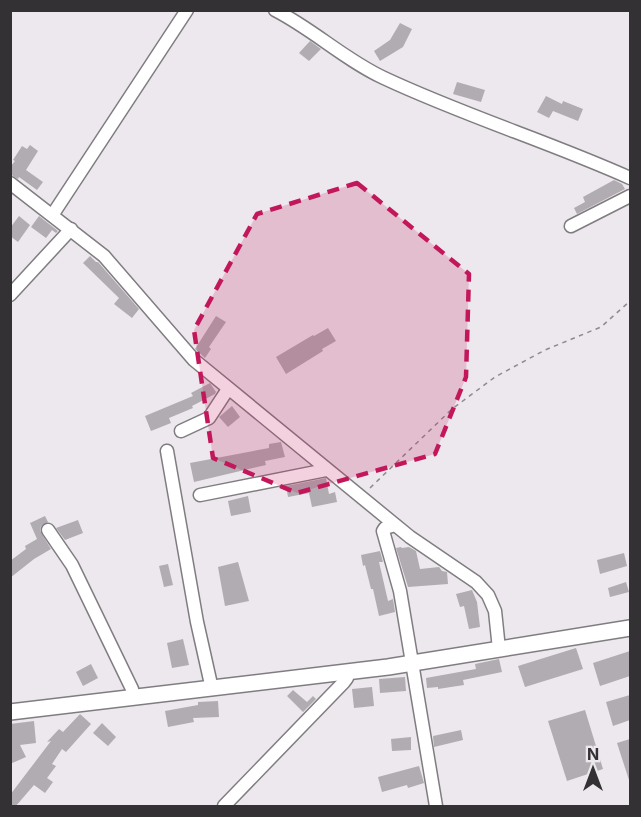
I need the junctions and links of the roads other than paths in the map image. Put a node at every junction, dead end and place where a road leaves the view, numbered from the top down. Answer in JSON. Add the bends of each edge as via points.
{"nodes":[{"id":1,"x":187,"y":10,"type":"edge"},
{"id":2,"x":275,"y":10,"type":"edge"},
{"id":3,"x":630,"y":178,"type":"edge"},
{"id":4,"x":10,"y":183,"type":"edge"},
{"id":5,"x":630,"y":196,"type":"edge"},
{"id":6,"x":53,"y":214,"type":"junction"},
{"id":7,"x":571,"y":226,"type":"dead end"},
{"id":8,"x":71,"y":229,"type":"junction"},
{"id":9,"x":10,"y":295,"type":"edge"},
{"id":10,"x":228,"y":389,"type":"junction"},
{"id":11,"x":181,"y":431,"type":"dead end"},
{"id":12,"x":167,"y":450,"type":"dead end"},
{"id":13,"x":326,"y":470,"type":"junction"},
{"id":14,"x":200,"y":495,"type":"dead end"},
{"id":15,"x":395,"y":525,"type":"junction"},
{"id":16,"x":48,"y":530,"type":"dead end"},
{"id":17,"x":630,"y":628,"type":"edge"},
{"id":18,"x":499,"y":649,"type":"junction"},
{"id":19,"x":412,"y":663,"type":"junction"},
{"id":20,"x":346,"y":672,"type":"junction"},
{"id":21,"x":212,"y":689,"type":"junction"},
{"id":22,"x":134,"y":698,"type":"junction"},
{"id":23,"x":10,"y":712,"type":"edge"},
{"id":24,"x":224,"y":807,"type":"edge"},
{"id":25,"x":436,"y":807,"type":"edge"}],
"edges":[{"from":1,"to":6,"type":"street"},
{"from":2,"to":3,"type":"street","via":[[357,63],[405,88]]},
{"from":4,"to":6,"type":"street"},
{"from":5,"to":7,"type":"street"},
{"from":6,"to":8,"type":"street"},
{"from":8,"to":9,"type":"street"},
{"from":8,"to":10,"type":"street","via":[[104,256],[194,360]]},
{"from":10,"to":11,"type":"street","via":[[209,418]]},
{"from":10,"to":13,"type":"street"},
{"from":12,"to":21,"type":"street","via":[[196,622]]},
{"from":13,"to":14,"type":"street"},
{"from":13,"to":15,"type":"street"},
{"from":15,"to":18,"type":"street","via":[[476,582],[488,595],[495,611]]},
{"from":15,"to":19,"type":"street","via":[[383,531],[400,591]]},
{"from":16,"to":22,"type":"street","via":[[72,565]]},
{"from":17,"to":18,"type":"street"},
{"from":18,"to":19,"type":"street"},
{"from":19,"to":20,"type":"street"},
{"from":19,"to":25,"type":"street"},
{"from":20,"to":21,"type":"street"},
{"from":20,"to":24,"type":"street","via":[[344,682]]},
{"from":21,"to":22,"type":"street"},
{"from":22,"to":23,"type":"street"}]}
